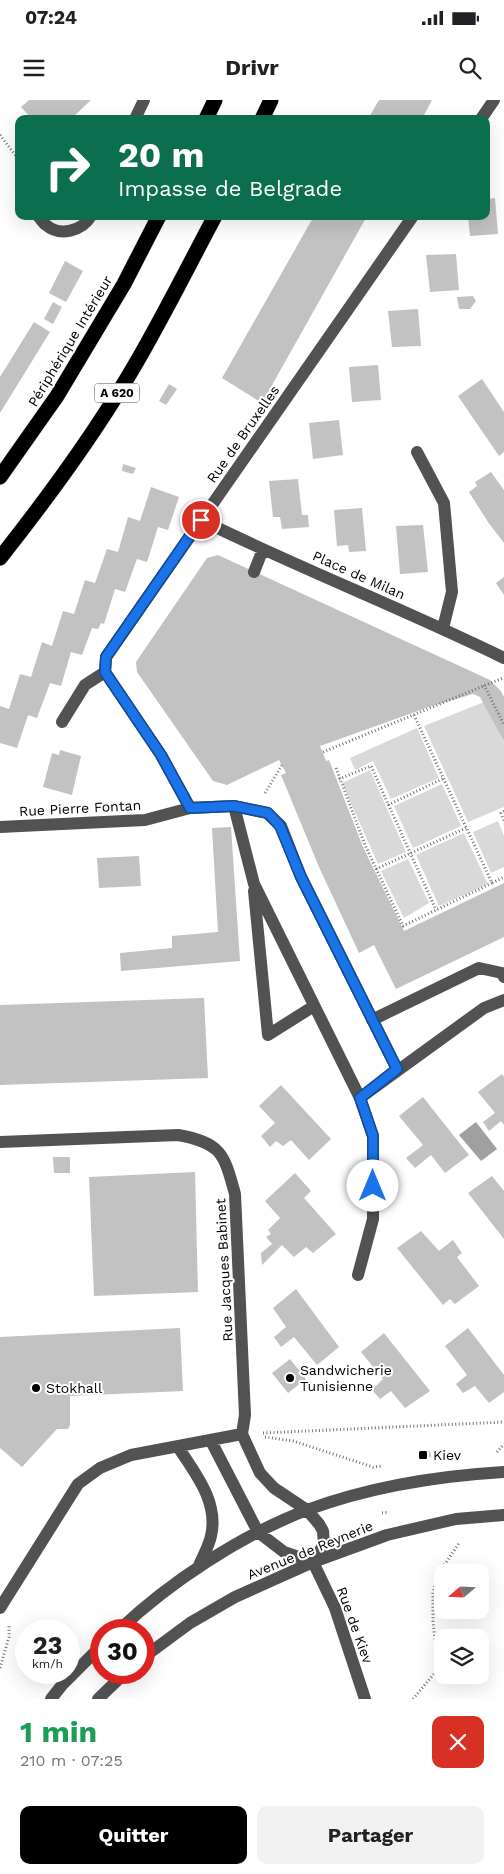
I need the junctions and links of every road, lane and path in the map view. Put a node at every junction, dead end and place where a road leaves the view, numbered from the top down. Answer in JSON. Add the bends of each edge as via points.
{"nodes":[{"id":1,"x":144,"y":100,"type":"edge"},
{"id":2,"x":215,"y":100,"type":"edge"},
{"id":3,"x":271,"y":100,"type":"edge"},
{"id":4,"x":494,"y":100,"type":"edge"},
{"id":5,"x":137,"y":115,"type":"edge"},
{"id":6,"x":208,"y":115,"type":"edge"},
{"id":7,"x":264,"y":115,"type":"edge"},
{"id":8,"x":484,"y":115,"type":"edge"},
{"id":9,"x":0,"y":135,"type":"edge"},
{"id":10,"x":15,"y":155,"type":"edge"},
{"id":11,"x":42,"y":220,"type":"edge"},
{"id":12,"x":88,"y":220,"type":"edge"},
{"id":13,"x":157,"y":220,"type":"edge"},
{"id":14,"x":213,"y":220,"type":"edge"},
{"id":15,"x":410,"y":220,"type":"edge"},
{"id":16,"x":417,"y":452,"type":"dead end"},
{"id":17,"x":0,"y":477,"type":"edge"},
{"id":18,"x":201,"y":520,"type":"junction"},
{"id":19,"x":263,"y":549,"type":"junction"},
{"id":20,"x":0,"y":558,"type":"edge"},
{"id":21,"x":254,"y":572,"type":"dead end"},
{"id":22,"x":443,"y":628,"type":"junction"},
{"id":23,"x":504,"y":658,"type":"edge"},
{"id":24,"x":105,"y":672,"type":"junction"},
{"id":25,"x":504,"y":677,"type":"edge"},
{"id":26,"x":484,"y":686,"type":"junction"},
{"id":27,"x":414,"y":715,"type":"junction"},
{"id":28,"x":62,"y":722,"type":"dead end"},
{"id":29,"x":504,"y":725,"type":"edge"},
{"id":30,"x":323,"y":752,"type":"dead end"},
{"id":31,"x":282,"y":765,"type":"dead end"},
{"id":32,"x":336,"y":768,"type":"dead end"},
{"id":33,"x":444,"y":778,"type":"junction"},
{"id":34,"x":339,"y":779,"type":"junction"},
{"id":35,"x":388,"y":805,"type":"junction"},
{"id":36,"x":234,"y":806,"type":"junction"},
{"id":37,"x":190,"y":808,"type":"junction"},
{"id":38,"x":255,"y":810,"type":"junction"},
{"id":39,"x":504,"y":811,"type":"edge"},
{"id":40,"x":504,"y":821,"type":"edge"},
{"id":41,"x":0,"y":827,"type":"edge"},
{"id":42,"x":467,"y":828,"type":"junction"},
{"id":43,"x":410,"y":854,"type":"junction"},
{"id":44,"x":376,"y":869,"type":"junction"},
{"id":45,"x":504,"y":877,"type":"edge"},
{"id":46,"x":492,"y":883,"type":"junction"},
{"id":47,"x":254,"y":884,"type":"junction"},
{"id":48,"x":436,"y":910,"type":"junction"},
{"id":49,"x":504,"y":977,"type":"edge"},
{"id":50,"x":504,"y":1000,"type":"edge"},
{"id":51,"x":314,"y":1006,"type":"junction"},
{"id":52,"x":372,"y":1020,"type":"junction"},
{"id":53,"x":397,"y":1069,"type":"junction"},
{"id":54,"x":360,"y":1098,"type":"junction"},
{"id":55,"x":0,"y":1142,"type":"edge"},
{"id":56,"x":358,"y":1275,"type":"dead end"},
{"id":57,"x":504,"y":1422,"type":"edge"},
{"id":58,"x":242,"y":1434,"type":"junction"},
{"id":59,"x":211,"y":1441,"type":"junction"},
{"id":60,"x":178,"y":1447,"type":"junction"},
{"id":61,"x":373,"y":1467,"type":"dead end"},
{"id":62,"x":504,"y":1472,"type":"edge"},
{"id":63,"x":307,"y":1510,"type":"junction"},
{"id":64,"x":504,"y":1515,"type":"edge"},
{"id":65,"x":258,"y":1532,"type":"junction"},
{"id":66,"x":460,"y":1542,"type":"dead end"},
{"id":67,"x":313,"y":1562,"type":"junction"},
{"id":68,"x":198,"y":1568,"type":"junction"},
{"id":69,"x":10,"y":1591,"type":"junction"},
{"id":70,"x":0,"y":1608,"type":"edge"},
{"id":71,"x":131,"y":1619,"type":"edge"},
{"id":72,"x":155,"y":1649,"type":"edge"},
{"id":73,"x":90,"y":1657,"type":"edge"},
{"id":74,"x":0,"y":1668,"type":"edge"},
{"id":75,"x":114,"y":1684,"type":"edge"},
{"id":76,"x":51,"y":1699,"type":"edge"},
{"id":77,"x":98,"y":1699,"type":"edge"},
{"id":78,"x":365,"y":1699,"type":"edge"},
{"id":79,"x":413,"y":1699,"type":"edge"}],
"edges":[{"from":1,"to":5,"type":"street"},
{"from":2,"to":6,"type":"highway"},
{"from":3,"to":7,"type":"highway"},
{"from":4,"to":8,"type":"street"},
{"from":9,"to":10,"type":"path"},
{"from":11,"to":12,"type":"street","via":[[59,232],[76,230]]},
{"from":13,"to":17,"type":"highway","name":"Périphérique Intérieur","via":[[124,284],[57,396]]},
{"from":14,"to":20,"type":"highway","number":"A 620","via":[[139,358],[99,422]]},
{"from":15,"to":18,"type":"street","name":"Rue de Bruxelles"},
{"from":16,"to":22,"type":"street","via":[[444,503],[452,592]]},
{"from":18,"to":19,"type":"street","name":"Place de Milan"},
{"from":18,"to":24,"type":"street","name":"Rue de Bruxelles","via":[[106,657]]},
{"from":19,"to":21,"type":"street"},
{"from":19,"to":22,"type":"street","name":"Place de Milan"},
{"from":22,"to":23,"type":"street","name":"Place de Milan"},
{"from":24,"to":28,"type":"street","via":[[84,685]]},
{"from":24,"to":37,"type":"street","via":[[161,755]]},
{"from":25,"to":26,"type":"path"},
{"from":26,"to":27,"type":"path"},
{"from":26,"to":29,"type":"path"},
{"from":27,"to":30,"type":"path"},
{"from":27,"to":33,"type":"path"},
{"from":31,"to":38,"type":"path"},
{"from":32,"to":34,"type":"path"},
{"from":33,"to":35,"type":"path"},
{"from":33,"to":42,"type":"path"},
{"from":34,"to":35,"type":"path","via":[[372,766]]},
{"from":34,"to":44,"type":"path"},
{"from":35,"to":43,"type":"path"},
{"from":36,"to":37,"type":"street"},
{"from":36,"to":38,"type":"street"},
{"from":36,"to":47,"type":"street"},
{"from":37,"to":41,"type":"street","name":"Rue Pierre Fontan","via":[[145,820]]},
{"from":38,"to":52,"type":"street","via":[[268,813],[280,826],[301,877]]},
{"from":39,"to":40,"type":"path","via":[[500,813]]},
{"from":42,"to":43,"type":"path"},
{"from":42,"to":46,"type":"path"},
{"from":43,"to":44,"type":"path"},
{"from":43,"to":48,"type":"path"},
{"from":44,"to":48,"type":"path","via":[[403,926]]},
{"from":45,"to":46,"type":"path"},
{"from":46,"to":48,"type":"path"},
{"from":47,"to":51,"type":"street"},
{"from":47,"to":51,"type":"street","via":[[268,1036]]},
{"from":49,"to":52,"type":"street","via":[[502,973],[479,968]]},
{"from":50,"to":53,"type":"street","via":[[484,1008]]},
{"from":51,"to":54,"type":"street"},
{"from":52,"to":53,"type":"street"},
{"from":53,"to":54,"type":"street"},
{"from":54,"to":56,"type":"street","via":[[373,1136],[373,1219]]},
{"from":55,"to":58,"type":"street","name":"Rue Jacques Babinet","via":[[178,1135],[200,1139],[219,1151],[228,1167],[235,1194],[245,1414]]},
{"from":57,"to":58,"type":"path"},
{"from":58,"to":59,"type":"street"},
{"from":58,"to":61,"type":"path","via":[[293,1441]]},
{"from":58,"to":63,"type":"street","via":[[260,1473],[274,1488]]},
{"from":59,"to":60,"type":"street"},
{"from":59,"to":65,"type":"street"},
{"from":60,"to":68,"type":"street","via":[[199,1478],[212,1509],[211,1535]]},
{"from":60,"to":69,"type":"street","via":[[131,1455],[100,1468],[78,1484]]},
{"from":62,"to":63,"type":"street","via":[[412,1482]]},
{"from":63,"to":65,"type":"street"},
{"from":63,"to":67,"type":"street","via":[[323,1532],[324,1544]]},
{"from":64,"to":67,"type":"street","name":"Avenue de Reynerie","via":[[456,1519],[386,1535]]},
{"from":65,"to":67,"type":"street","via":[[284,1552]]},
{"from":65,"to":68,"type":"street"},
{"from":66,"to":79,"type":"path","via":[[438,1574],[432,1594],[439,1668]]},
{"from":67,"to":72,"type":"street","name":"Avenue de Reynerie","via":[[234,1597]]},
{"from":67,"to":78,"type":"street","name":"Rue de Kiev","via":[[335,1608]]},
{"from":68,"to":71,"type":"street"},
{"from":69,"to":70,"type":"street"},
{"from":69,"to":74,"type":"path","via":[[9,1637]]},
{"from":73,"to":76,"type":"street"},
{"from":75,"to":77,"type":"street"}]}
